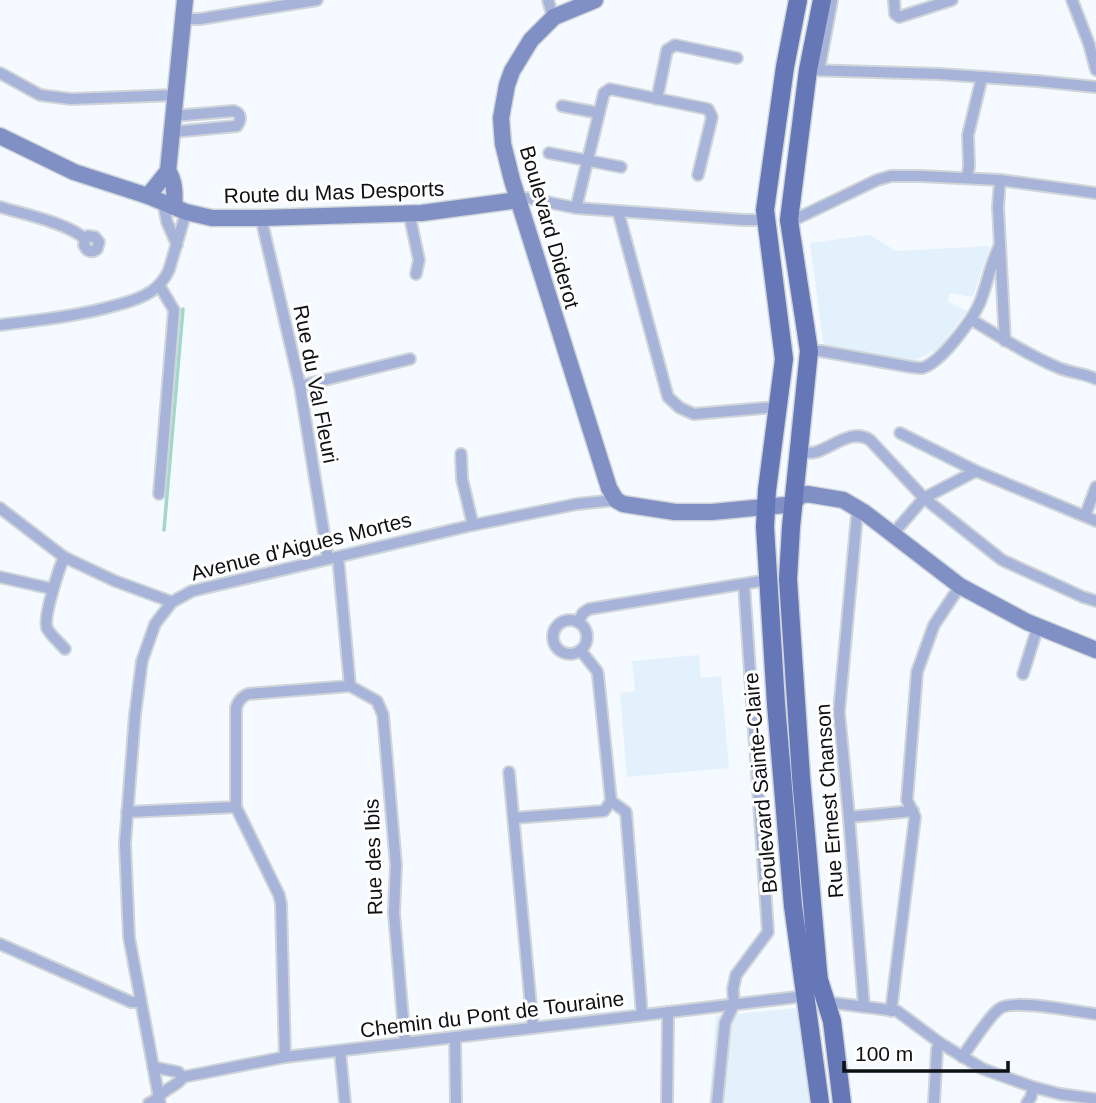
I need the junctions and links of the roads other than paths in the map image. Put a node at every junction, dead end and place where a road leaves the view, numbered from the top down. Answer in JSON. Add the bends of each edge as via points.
{"nodes":[{"id":1,"x":186,"y":0,"type":"edge"},
{"id":2,"x":317,"y":0,"type":"edge"},
{"id":3,"x":548,"y":0,"type":"edge"},
{"id":4,"x":595,"y":0,"type":"edge"},
{"id":5,"x":798,"y":0,"type":"edge"},
{"id":6,"x":822,"y":0,"type":"edge"},
{"id":7,"x":832,"y":0,"type":"edge"},
{"id":8,"x":894,"y":0,"type":"edge"},
{"id":9,"x":952,"y":0,"type":"edge"},
{"id":10,"x":1072,"y":0,"type":"edge"},
{"id":11,"x":555,"y":17,"type":"junction"},
{"id":12,"x":184,"y":19,"type":"junction"},
{"id":13,"x":737,"y":58,"type":"dead end"},
{"id":14,"x":814,"y":70,"type":"junction"},
{"id":15,"x":1096,"y":70,"type":"edge"},
{"id":16,"x":0,"y":73,"type":"edge"},
{"id":17,"x":982,"y":77,"type":"junction"},
{"id":18,"x":1096,"y":87,"type":"edge"},
{"id":19,"x":176,"y":95,"type":"junction"},
{"id":20,"x":657,"y":99,"type":"junction"},
{"id":21,"x":562,"y":106,"type":"dead end"},
{"id":22,"x":600,"y":113,"type":"junction"},
{"id":23,"x":173,"y":124,"type":"junction"},
{"id":24,"x":0,"y":136,"type":"edge"},
{"id":25,"x":549,"y":153,"type":"dead end"},
{"id":26,"x":588,"y":160,"type":"junction"},
{"id":27,"x":621,"y":167,"type":"dead end"},
{"id":28,"x":168,"y":171,"type":"junction"},
{"id":29,"x":698,"y":175,"type":"dead end"},
{"id":30,"x":967,"y":178,"type":"junction"},
{"id":31,"x":1000,"y":180,"type":"junction"},
{"id":32,"x":1096,"y":193,"type":"edge"},
{"id":33,"x":148,"y":196,"type":"junction"},
{"id":34,"x":518,"y":200,"type":"junction"},
{"id":35,"x":0,"y":207,"type":"edge"},
{"id":36,"x":175,"y":207,"type":"junction"},
{"id":37,"x":576,"y":208,"type":"junction"},
{"id":38,"x":618,"y":211,"type":"junction"},
{"id":39,"x":410,"y":213,"type":"junction"},
{"id":40,"x":261,"y":218,"type":"junction"},
{"id":41,"x":765,"y":220,"type":"junction"},
{"id":42,"x":789,"y":220,"type":"junction"},
{"id":43,"x":85,"y":239,"type":"dead end"},
{"id":44,"x":177,"y":245,"type":"junction"},
{"id":45,"x":999,"y":245,"type":"junction"},
{"id":46,"x":416,"y":274,"type":"dead end"},
{"id":47,"x":159,"y":285,"type":"junction"},
{"id":48,"x":972,"y":320,"type":"junction"},
{"id":49,"x":0,"y":325,"type":"edge"},
{"id":50,"x":1005,"y":341,"type":"junction"},
{"id":51,"x":809,"y":351,"type":"junction"},
{"id":52,"x":410,"y":359,"type":"dead end"},
{"id":53,"x":1095,"y":376,"type":"edge"},
{"id":54,"x":300,"y":386,"type":"junction"},
{"id":55,"x":777,"y":407,"type":"junction"},
{"id":56,"x":900,"y":433,"type":"dead end"},
{"id":57,"x":798,"y":452,"type":"junction"},
{"id":58,"x":461,"y":454,"type":"dead end"},
{"id":59,"x":976,"y":471,"type":"junction"},
{"id":60,"x":1096,"y":487,"type":"edge"},
{"id":61,"x":159,"y":494,"type":"dead end"},
{"id":62,"x":924,"y":498,"type":"junction"},
{"id":63,"x":616,"y":500,"type":"junction"},
{"id":64,"x":794,"y":502,"type":"junction"},
{"id":65,"x":766,"y":507,"type":"junction"},
{"id":66,"x":0,"y":508,"type":"edge"},
{"id":67,"x":860,"y":510,"type":"junction"},
{"id":68,"x":1085,"y":516,"type":"junction"},
{"id":69,"x":1096,"y":521,"type":"edge"},
{"id":70,"x":472,"y":525,"type":"junction"},
{"id":71,"x":892,"y":535,"type":"junction"},
{"id":72,"x":64,"y":557,"type":"junction"},
{"id":73,"x":333,"y":558,"type":"junction"},
{"id":74,"x":0,"y":577,"type":"edge"},
{"id":75,"x":788,"y":579,"type":"junction"},
{"id":76,"x":767,"y":580,"type":"junction"},
{"id":77,"x":744,"y":585,"type":"junction"},
{"id":78,"x":960,"y":586,"type":"junction"},
{"id":79,"x":53,"y":589,"type":"junction"},
{"id":80,"x":1096,"y":601,"type":"edge"},
{"id":81,"x":172,"y":602,"type":"junction"},
{"id":82,"x":578,"y":622,"type":"junction"},
{"id":83,"x":1038,"y":626,"type":"junction"},
{"id":84,"x":65,"y":649,"type":"dead end"},
{"id":85,"x":580,"y":650,"type":"junction"},
{"id":86,"x":1096,"y":650,"type":"edge"},
{"id":87,"x":1023,"y":674,"type":"dead end"},
{"id":88,"x":350,"y":685,"type":"junction"},
{"id":89,"x":509,"y":772,"type":"dead end"},
{"id":90,"x":611,"y":801,"type":"junction"},
{"id":91,"x":236,"y":807,"type":"junction"},
{"id":92,"x":913,"y":811,"type":"junction"},
{"id":93,"x":127,"y":812,"type":"junction"},
{"id":94,"x":849,"y":817,"type":"junction"},
{"id":95,"x":514,"y":818,"type":"junction"},
{"id":96,"x":0,"y":944,"type":"edge"},
{"id":97,"x":809,"y":986,"type":"junction"},
{"id":98,"x":826,"y":1001,"type":"junction"},
{"id":99,"x":141,"y":1002,"type":"junction"},
{"id":100,"x":734,"y":1004,"type":"junction"},
{"id":101,"x":864,"y":1007,"type":"junction"},
{"id":102,"x":891,"y":1011,"type":"junction"},
{"id":103,"x":668,"y":1012,"type":"junction"},
{"id":104,"x":1096,"y":1014,"type":"edge"},
{"id":105,"x":642,"y":1015,"type":"junction"},
{"id":106,"x":533,"y":1028,"type":"junction"},
{"id":107,"x":455,"y":1037,"type":"junction"},
{"id":108,"x":940,"y":1042,"type":"junction"},
{"id":109,"x":405,"y":1043,"type":"junction"},
{"id":110,"x":340,"y":1051,"type":"junction"},
{"id":111,"x":285,"y":1057,"type":"junction"},
{"id":112,"x":962,"y":1057,"type":"junction"},
{"id":113,"x":153,"y":1067,"type":"junction"},
{"id":114,"x":183,"y":1077,"type":"junction"},
{"id":115,"x":1033,"y":1087,"type":"junction"},
{"id":116,"x":1096,"y":1099,"type":"edge"},
{"id":117,"x":156,"y":1101,"type":"edge"},
{"id":118,"x":345,"y":1103,"type":"edge"},
{"id":119,"x":456,"y":1103,"type":"edge"},
{"id":120,"x":667,"y":1103,"type":"edge"},
{"id":121,"x":717,"y":1103,"type":"edge"},
{"id":122,"x":820,"y":1103,"type":"edge"},
{"id":123,"x":842,"y":1103,"type":"edge"},
{"id":124,"x":934,"y":1103,"type":"edge"},
{"id":125,"x":1027,"y":1103,"type":"edge"}],
"edges":[{"from":1,"to":12,"type":"main road"},
{"from":2,"to":12,"type":"street"},
{"from":3,"to":11,"type":"street"},
{"from":4,"to":11,"type":"main road","name":"Boulevard Diderot"},
{"from":5,"to":41,"type":"main road","name":"Boulevard Sainte-Claire"},
{"from":6,"to":14,"type":"main road","name":"Boulevard Sainte-Claire"},
{"from":7,"to":14,"type":"street"},
{"from":8,"to":9,"type":"street","via":[[899,17]]},
{"from":10,"to":15,"type":"street"},
{"from":11,"to":34,"type":"main road","name":"Boulevard Diderot","via":[[522,54],[502,103],[503,144]]},
{"from":12,"to":19,"type":"main road"},
{"from":13,"to":20,"type":"street","via":[[675,45],[667,50]]},
{"from":14,"to":17,"type":"street"},
{"from":14,"to":42,"type":"main road","name":"Boulevard Sainte-Claire"},
{"from":16,"to":19,"type":"street","via":[[40,95],[61,98]]},
{"from":17,"to":18,"type":"street"},
{"from":17,"to":30,"type":"street","via":[[968,135]]},
{"from":19,"to":23,"type":"main road"},
{"from":20,"to":22,"type":"street","via":[[610,89],[604,93]]},
{"from":20,"to":29,"type":"street","via":[[708,109],[712,117]]},
{"from":21,"to":22,"type":"street"},
{"from":22,"to":26,"type":"street"},
{"from":23,"to":23,"type":"street","via":[[237,126],[240,116],[234,111]]},
{"from":23,"to":28,"type":"main road"},
{"from":24,"to":33,"type":"main road","name":"Route du Mas Desports","via":[[74,172]]},
{"from":25,"to":26,"type":"street"},
{"from":26,"to":27,"type":"street"},
{"from":26,"to":37,"type":"street"},
{"from":28,"to":33,"type":"main road"},
{"from":28,"to":36,"type":"main road"},
{"from":30,"to":31,"type":"street"},
{"from":30,"to":42,"type":"street","via":[[891,176]]},
{"from":31,"to":32,"type":"street"},
{"from":31,"to":45,"type":"street"},
{"from":33,"to":36,"type":"main road","name":"Route du Mas Desports"},
{"from":34,"to":37,"type":"street"},
{"from":34,"to":39,"type":"main road","name":"Route du Mas Desports"},
{"from":34,"to":63,"type":"main road","name":"Boulevard Diderot"},
{"from":35,"to":43,"type":"street","via":[[42,219]]},
{"from":36,"to":40,"type":"main road","name":"Route du Mas Desports","via":[[212,218]]},
{"from":36,"to":44,"type":"street"},
{"from":36,"to":44,"type":"street","via":[[167,222]]},
{"from":37,"to":38,"type":"street"},
{"from":38,"to":41,"type":"street"},
{"from":38,"to":55,"type":"street","via":[[668,397],[694,414]]},
{"from":39,"to":40,"type":"main road","name":"Route du Mas Desports"},
{"from":39,"to":46,"type":"street","via":[[419,260]]},
{"from":40,"to":54,"type":"street","name":"Rue du Val Fleuri"},
{"from":41,"to":42,"type":"main road"},
{"from":41,"to":55,"type":"main road","name":"Boulevard Sainte-Claire","via":[[784,359]]},
{"from":42,"to":51,"type":"main road","name":"Boulevard Sainte-Claire"},
{"from":44,"to":47,"type":"street"},
{"from":45,"to":48,"type":"street"},
{"from":45,"to":50,"type":"street"},
{"from":47,"to":49,"type":"street","via":[[142,297],[107,308]]},
{"from":47,"to":61,"type":"street","via":[[174,310]]},
{"from":48,"to":50,"type":"street"},
{"from":48,"to":51,"type":"street","via":[[923,368]]},
{"from":50,"to":53,"type":"street","via":[[1062,369]]},
{"from":51,"to":57,"type":"main road","name":"Boulevard Sainte-Claire"},
{"from":52,"to":54,"type":"street"},
{"from":54,"to":73,"type":"street","name":"Rue du Val Fleuri"},
{"from":55,"to":65,"type":"main road","name":"Boulevard Sainte-Claire"},
{"from":56,"to":59,"type":"street"},
{"from":57,"to":62,"type":"street","via":[[814,453],[864,436]]},
{"from":57,"to":64,"type":"main road","name":"Boulevard Sainte-Claire"},
{"from":58,"to":70,"type":"street"},
{"from":59,"to":62,"type":"street"},
{"from":59,"to":68,"type":"street"},
{"from":60,"to":68,"type":"street"},
{"from":62,"to":71,"type":"street"},
{"from":62,"to":80,"type":"street","via":[[1002,560]]},
{"from":63,"to":65,"type":"main road","via":[[675,512]]},
{"from":63,"to":70,"type":"street","name":"Avenue d'Aigues Mortes"},
{"from":64,"to":65,"type":"main road"},
{"from":64,"to":67,"type":"main road","via":[[807,494],[843,500]]},
{"from":64,"to":75,"type":"main road","name":"Boulevard Sainte-Claire"},
{"from":65,"to":76,"type":"main road","name":"Boulevard Sainte-Claire"},
{"from":66,"to":72,"type":"street"},
{"from":67,"to":71,"type":"main road"},
{"from":67,"to":94,"type":"street","name":"Rue Ernest Chanson","via":[[839,712]]},
{"from":68,"to":69,"type":"street"},
{"from":70,"to":73,"type":"street","name":"Avenue d'Aigues Mortes"},
{"from":71,"to":78,"type":"main road"},
{"from":72,"to":79,"type":"street"},
{"from":72,"to":81,"type":"street"},
{"from":73,"to":81,"type":"street","name":"Avenue d'Aigues Mortes","via":[[192,591]]},
{"from":73,"to":88,"type":"street","name":"Rue du Val Fleuri"},
{"from":74,"to":79,"type":"street"},
{"from":75,"to":76,"type":"main road"},
{"from":75,"to":97,"type":"main road","name":"Boulevard Sainte-Claire"},
{"from":76,"to":77,"type":"street"},
{"from":76,"to":97,"type":"main road","name":"Boulevard Sainte-Claire","via":[[793,906]]},
{"from":77,"to":82,"type":"street","via":[[589,608]]},
{"from":77,"to":100,"type":"street","via":[[768,932],[736,975]]},
{"from":78,"to":83,"type":"main road"},
{"from":78,"to":92,"type":"street","via":[[934,625],[917,672],[907,800]]},
{"from":79,"to":84,"type":"street","via":[[47,629]]},
{"from":81,"to":93,"type":"street","name":"Avenue d'Aigues Mortes","via":[[155,624],[142,661]]},
{"from":82,"to":85,"type":"street","via":[[587,633]]},
{"from":82,"to":85,"type":"street","via":[[559,623],[553,636],[561,652]]},
{"from":83,"to":86,"type":"main road"},
{"from":83,"to":87,"type":"street"},
{"from":85,"to":90,"type":"street","via":[[597,671]]},
{"from":88,"to":91,"type":"street","via":[[242,697],[236,708]]},
{"from":88,"to":109,"type":"street","name":"Rue des Ibis","via":[[377,701],[383,715]]},
{"from":89,"to":95,"type":"street"},
{"from":90,"to":95,"type":"street","via":[[604,811]]},
{"from":90,"to":105,"type":"street","via":[[626,813]]},
{"from":91,"to":93,"type":"street"},
{"from":91,"to":111,"type":"street","via":[[281,904]]},
{"from":92,"to":94,"type":"street"},
{"from":92,"to":102,"type":"street"},
{"from":93,"to":99,"type":"street","name":"Avenue d'Aigues Mortes","via":[[127,914]]},
{"from":94,"to":101,"type":"street","name":"Rue Ernest Chanson"},
{"from":95,"to":106,"type":"street"},
{"from":96,"to":99,"type":"street","via":[[131,1002]]},
{"from":97,"to":98,"type":"main road","name":"Boulevard Sainte-Claire"},
{"from":97,"to":100,"type":"street","name":"Chemin du Pont de Touraine"},
{"from":97,"to":122,"type":"main road","name":"Boulevard Sainte-Claire"},
{"from":98,"to":101,"type":"street"},
{"from":98,"to":123,"type":"main road","name":"Boulevard Sainte-Claire"},
{"from":99,"to":113,"type":"street","name":"Avenue d'Aigues Mortes"},
{"from":100,"to":103,"type":"street","name":"Chemin du Pont de Touraine"},
{"from":100,"to":121,"type":"street","via":[[725,1023]]},
{"from":101,"to":102,"type":"street"},
{"from":102,"to":108,"type":"street"},
{"from":103,"to":105,"type":"street","name":"Chemin du Pont de Touraine"},
{"from":103,"to":120,"type":"street"},
{"from":104,"to":112,"type":"street","via":[[1006,1005],[997,1010]]},
{"from":105,"to":106,"type":"street","name":"Chemin du Pont de Touraine"},
{"from":106,"to":107,"type":"street","name":"Chemin du Pont de Touraine"},
{"from":107,"to":109,"type":"street","name":"Chemin du Pont de Touraine"},
{"from":107,"to":119,"type":"street"},
{"from":108,"to":112,"type":"street"},
{"from":108,"to":124,"type":"street"},
{"from":109,"to":110,"type":"street","name":"Chemin du Pont de Touraine"},
{"from":110,"to":111,"type":"street","name":"Chemin du Pont de Touraine"},
{"from":110,"to":118,"type":"street"},
{"from":111,"to":114,"type":"street","name":"Chemin du Pont de Touraine"},
{"from":112,"to":115,"type":"street"},
{"from":113,"to":114,"type":"street","name":"Chemin du Pont de Touraine"},
{"from":113,"to":117,"type":"street","name":"Avenue d'Aigues Mortes"},
{"from":114,"to":117,"type":"street","name":"Chemin du Pont de Touraine"},
{"from":115,"to":116,"type":"street"},
{"from":115,"to":125,"type":"street"}]}
